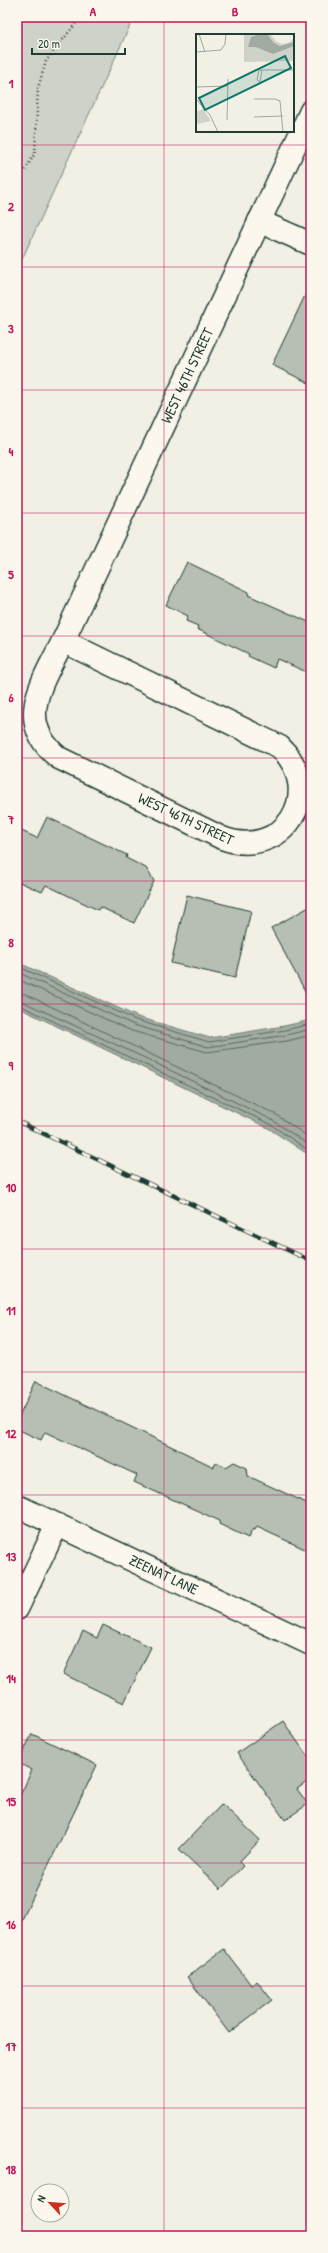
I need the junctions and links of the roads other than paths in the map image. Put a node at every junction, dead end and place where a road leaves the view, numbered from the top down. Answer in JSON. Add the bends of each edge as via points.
{"nodes":[{"id":1,"x":311,"y":110,"type":"edge"},
{"id":2,"x":259,"y":220,"type":"junction"},
{"id":3,"x":311,"y":244,"type":"edge"},
{"id":4,"x":63,"y":641,"type":"junction"},
{"id":5,"x":17,"y":1506,"type":"edge"},
{"id":6,"x":57,"y":1525,"type":"junction"},
{"id":7,"x":17,"y":1609,"type":"edge"},
{"id":8,"x":311,"y":1644,"type":"edge"}],
"edges":[{"from":1,"to":2,"type":"street","name":"WEST 46TH STREET"},
{"from":2,"to":3,"type":"street"},
{"from":2,"to":4,"type":"street","name":"WEST 46TH STREET"},
{"from":4,"to":4,"type":"street","name":"WEST 46TH STREET","via":[[34,703],[34,720],[38,733],[49,751],[222,838],[238,843],[259,842],[272,838],[289,823],[299,804],[300,791],[297,771],[289,756],[280,747]]},
{"from":5,"to":6,"type":"street","name":"ZEENAT LANE"},
{"from":6,"to":7,"type":"street"},
{"from":6,"to":8,"type":"street","name":"ZEENAT LANE"}]}
